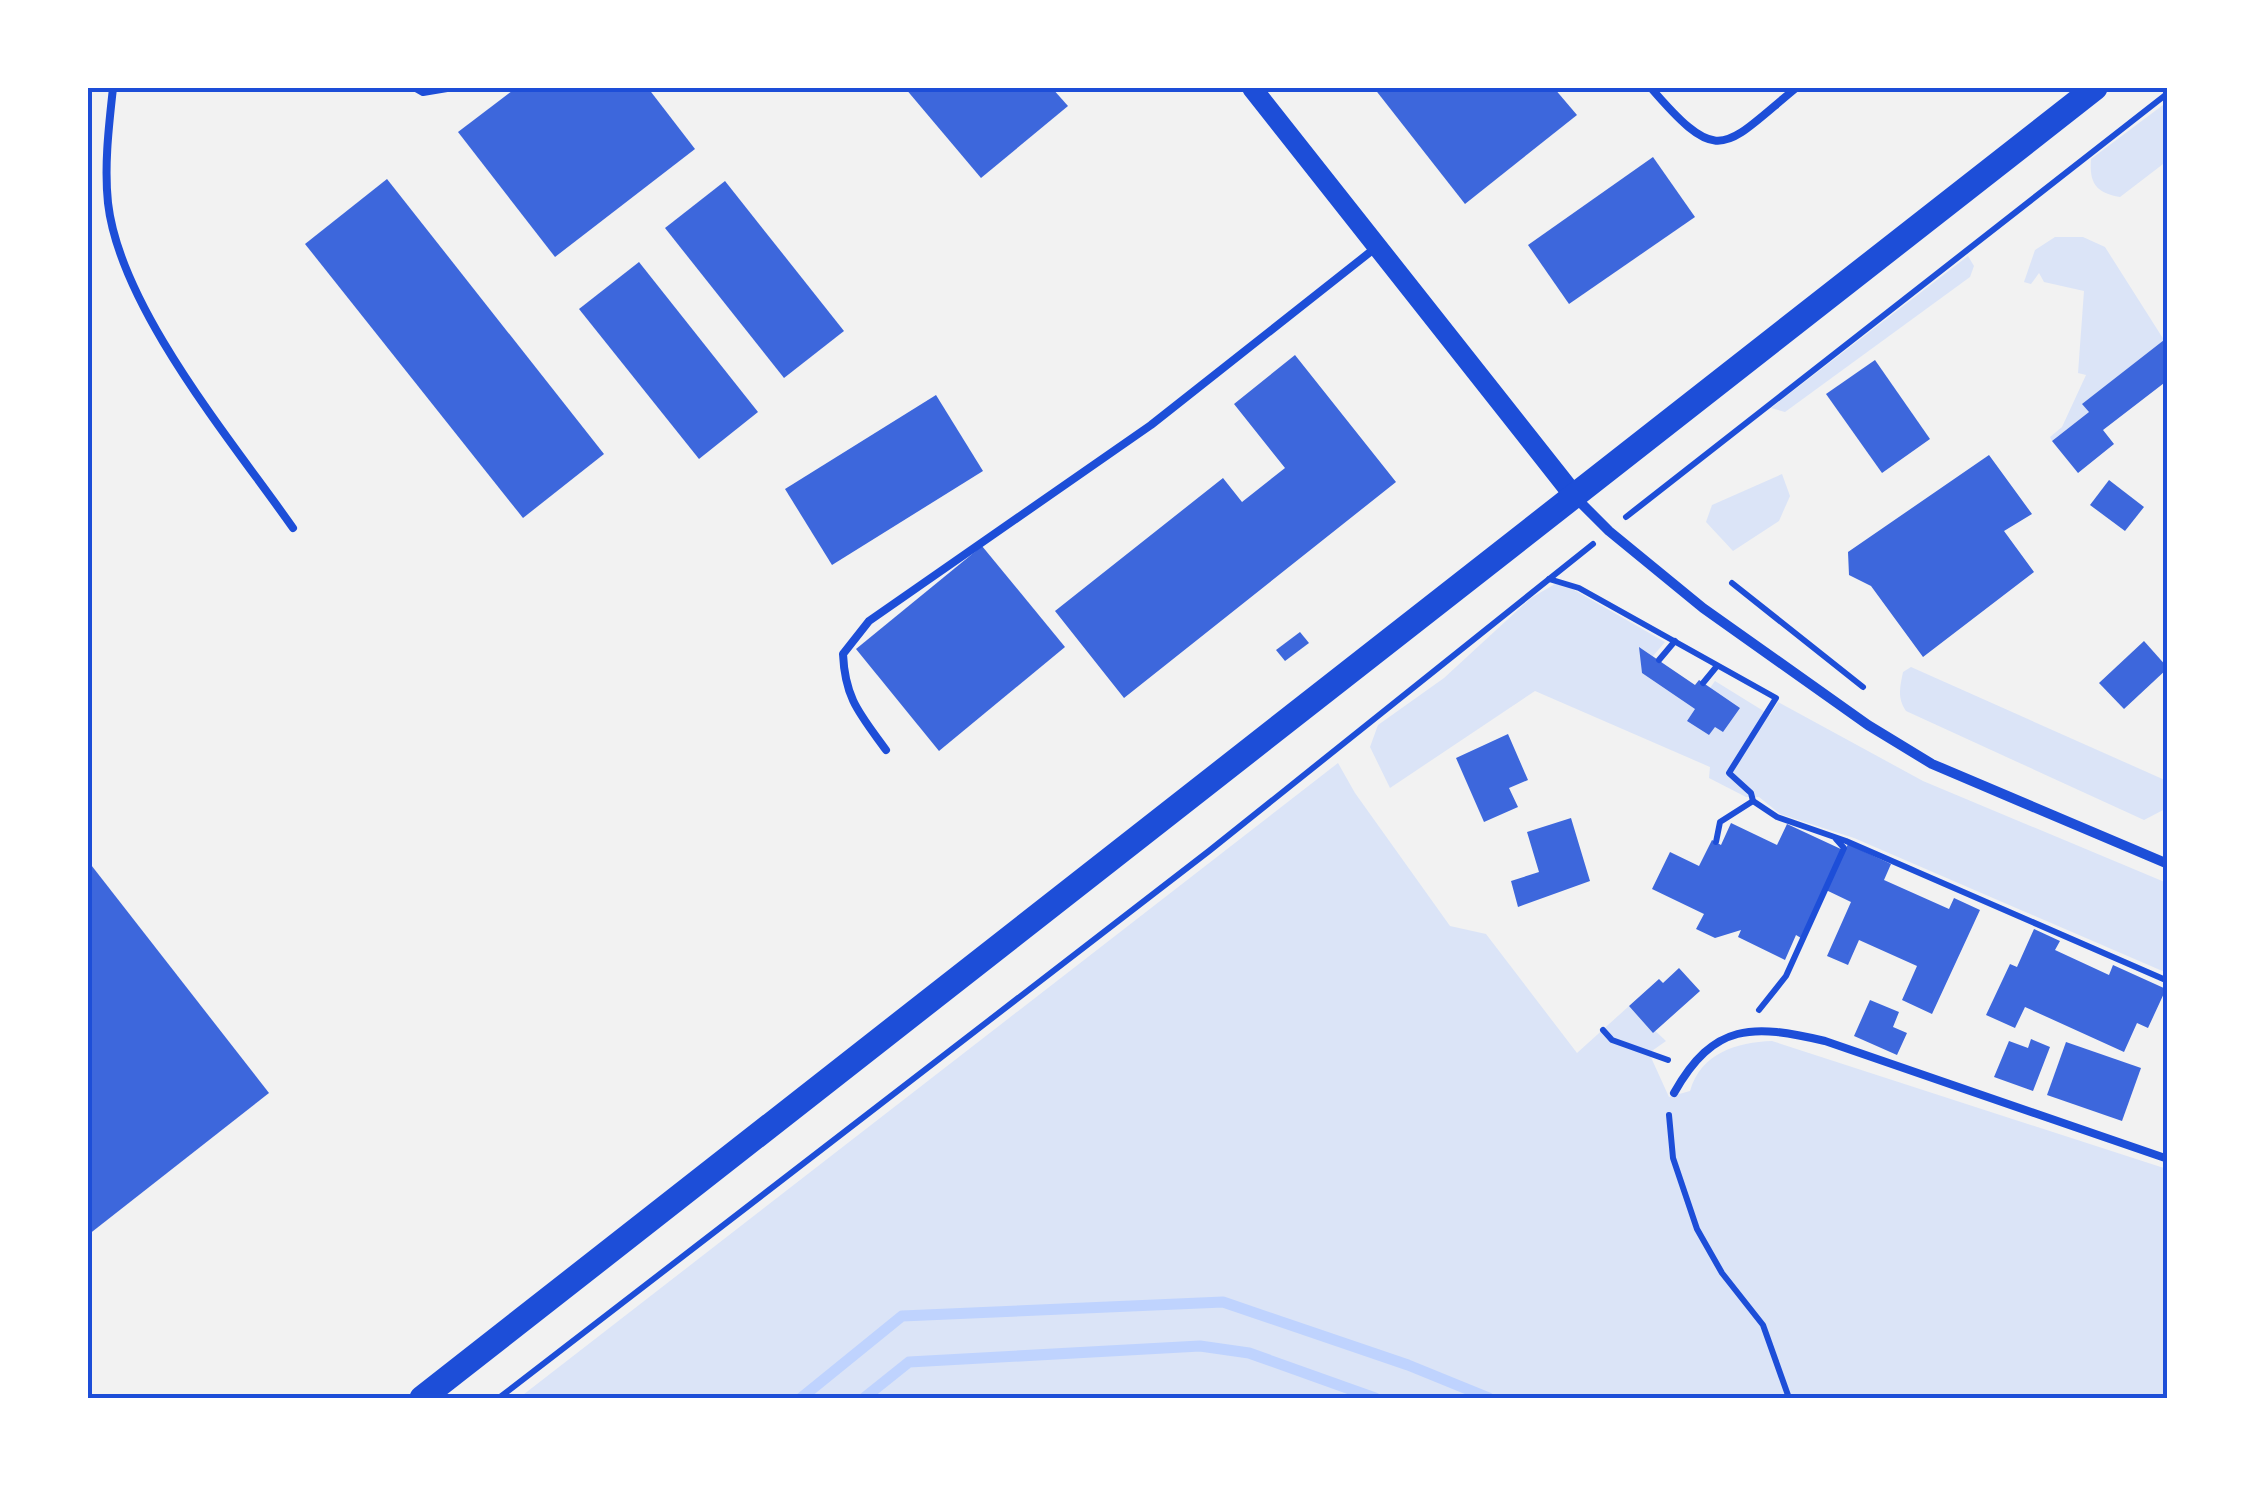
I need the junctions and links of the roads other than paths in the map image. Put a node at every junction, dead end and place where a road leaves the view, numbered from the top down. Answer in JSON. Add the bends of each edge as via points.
{"nodes":[{"id":1,"x":113,"y":88,"type":"edge"},
{"id":2,"x":416,"y":88,"type":"edge"},
{"id":3,"x":446,"y":88,"type":"edge"},
{"id":4,"x":1252,"y":88,"type":"edge"},
{"id":5,"x":1651,"y":88,"type":"edge"},
{"id":6,"x":1796,"y":88,"type":"edge"},
{"id":7,"x":2095,"y":88,"type":"edge"},
{"id":8,"x":1378,"y":246,"type":"junction"},
{"id":9,"x":1576,"y":497,"type":"junction"},
{"id":10,"x":293,"y":528,"type":"dead end"},
{"id":11,"x":886,"y":750,"type":"dead end"},
{"id":12,"x":2168,"y":864,"type":"edge"},
{"id":13,"x":1674,"y":1092,"type":"road end"},
{"id":14,"x":2168,"y":1159,"type":"edge"},
{"id":15,"x":422,"y":1398,"type":"edge"}],
"edges":[{"from":1,"to":10,"type":"lane","via":[[108,204],[124,266],[176,360]]},
{"from":2,"to":3,"type":"lane"},
{"from":4,"to":8,"type":"main road"},
{"from":5,"to":6,"type":"lane","via":[[1686,128],[1719,144]]},
{"from":7,"to":9,"type":"main road"},
{"from":8,"to":9,"type":"main road"},
{"from":8,"to":11,"type":"lane","via":[[1151,425],[869,622],[843,654],[844,682]]},
{"from":9,"to":12,"type":"street","via":[[1608,532],[1745,638],[1932,764]]},
{"from":9,"to":15,"type":"main road"},
{"from":13,"to":14,"type":"lane","via":[[1716,1041],[1778,1030]]}]}
